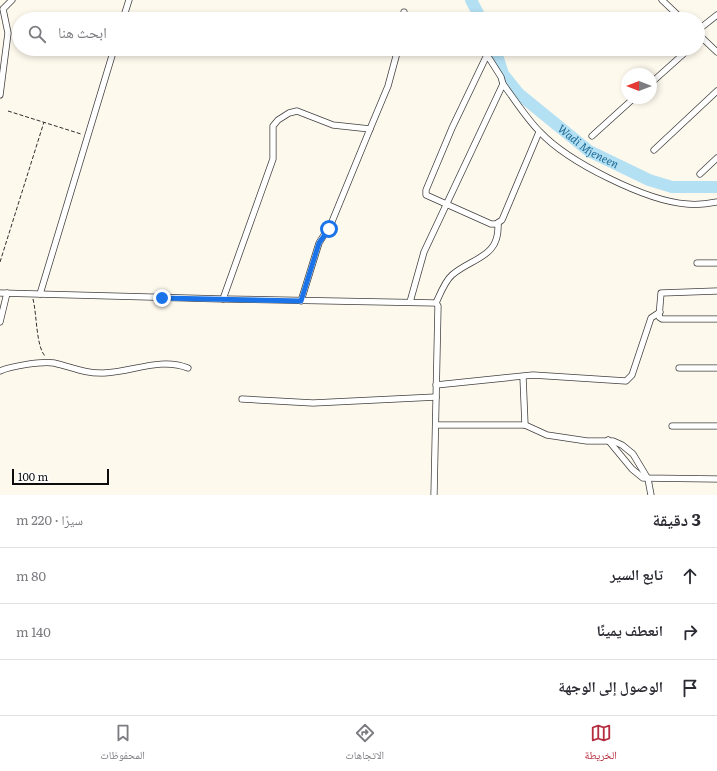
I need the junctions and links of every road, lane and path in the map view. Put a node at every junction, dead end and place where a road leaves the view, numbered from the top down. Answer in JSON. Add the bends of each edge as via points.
{"nodes":[{"id":1,"x":12,"y":0,"type":"edge"},
{"id":2,"x":129,"y":0,"type":"edge"},
{"id":3,"x":662,"y":0,"type":"edge"},
{"id":4,"x":125,"y":12,"type":"edge"},
{"id":5,"x":675,"y":12,"type":"edge"},
{"id":6,"x":717,"y":15,"type":"edge"},
{"id":7,"x":705,"y":24,"type":"edge"},
{"id":8,"x":705,"y":43,"type":"edge"},
{"id":9,"x":717,"y":52,"type":"edge"},
{"id":10,"x":112,"y":56,"type":"edge"},
{"id":11,"x":396,"y":56,"type":"edge"},
{"id":12,"x":681,"y":56,"type":"edge"},
{"id":13,"x":657,"y":78,"type":"edge"},
{"id":14,"x":503,"y":84,"type":"junction"},
{"id":15,"x":717,"y":91,"type":"edge"},
{"id":16,"x":0,"y":95,"type":"edge"},
{"id":17,"x":627,"y":104,"type":"edge"},
{"id":18,"x":8,"y":111,"type":"dead end"},
{"id":19,"x":44,"y":122,"type":"junction"},
{"id":20,"x":370,"y":129,"type":"junction"},
{"id":21,"x":540,"y":132,"type":"junction"},
{"id":22,"x":87,"y":136,"type":"junction"},
{"id":23,"x":592,"y":136,"type":"dead end"},
{"id":24,"x":654,"y":150,"type":"dead end"},
{"id":25,"x":717,"y":158,"type":"edge"},
{"id":26,"x":700,"y":174,"type":"dead end"},
{"id":27,"x":717,"y":202,"type":"edge"},
{"id":28,"x":447,"y":204,"type":"junction"},
{"id":29,"x":498,"y":223,"type":"junction"},
{"id":30,"x":0,"y":262,"type":"edge"},
{"id":31,"x":697,"y":263,"type":"dead end"},
{"id":32,"x":717,"y":263,"type":"edge"},
{"id":33,"x":717,"y":291,"type":"edge"},
{"id":34,"x":0,"y":293,"type":"edge"},
{"id":35,"x":7,"y":293,"type":"junction"},
{"id":36,"x":31,"y":294,"type":"junction"},
{"id":37,"x":40,"y":294,"type":"junction"},
{"id":38,"x":223,"y":299,"type":"junction"},
{"id":39,"x":301,"y":301,"type":"junction"},
{"id":40,"x":410,"y":302,"type":"junction"},
{"id":41,"x":436,"y":303,"type":"junction"},
{"id":42,"x":660,"y":312,"type":"junction"},
{"id":43,"x":717,"y":319,"type":"edge"},
{"id":44,"x":0,"y":322,"type":"edge"},
{"id":45,"x":53,"y":363,"type":"junction"},
{"id":46,"x":188,"y":368,"type":"dead end"},
{"id":47,"x":679,"y":368,"type":"dead end"},
{"id":48,"x":717,"y":368,"type":"edge"},
{"id":49,"x":0,"y":371,"type":"edge"},
{"id":50,"x":523,"y":377,"type":"junction"},
{"id":51,"x":436,"y":385,"type":"junction"},
{"id":52,"x":436,"y":397,"type":"junction"},
{"id":53,"x":242,"y":399,"type":"dead end"},
{"id":54,"x":436,"y":425,"type":"junction"},
{"id":55,"x":525,"y":425,"type":"junction"},
{"id":56,"x":672,"y":426,"type":"dead end"},
{"id":57,"x":717,"y":426,"type":"edge"},
{"id":58,"x":608,"y":440,"type":"junction"},
{"id":59,"x":648,"y":479,"type":"junction"},
{"id":60,"x":717,"y":479,"type":"edge"},
{"id":61,"x":434,"y":495,"type":"edge"},
{"id":62,"x":651,"y":495,"type":"edge"}],
"edges":[{"from":1,"to":16,"type":"street","via":[[3,9],[8,33]]},
{"from":2,"to":4,"type":"street"},
{"from":3,"to":5,"type":"street"},
{"from":6,"to":7,"type":"street"},
{"from":8,"to":9,"type":"street"},
{"from":10,"to":22,"type":"street"},
{"from":11,"to":20,"type":"street","via":[[388,86]]},
{"from":12,"to":13,"type":"street"},
{"from":14,"to":21,"type":"street"},
{"from":14,"to":28,"type":"street"},
{"from":14,"to":28,"type":"street","via":[[501,77],[486,57],[426,190],[426,195]]},
{"from":15,"to":24,"type":"street"},
{"from":17,"to":23,"type":"street"},
{"from":18,"to":19,"type":"path"},
{"from":19,"to":22,"type":"path"},
{"from":19,"to":30,"type":"path"},
{"from":20,"to":38,"type":"street","via":[[333,124],[297,111],[275,121],[273,159]]},
{"from":20,"to":39,"type":"street","via":[[331,224],[319,243]]},
{"from":21,"to":27,"type":"street","via":[[568,155],[616,181],[654,197],[685,204]]},
{"from":21,"to":29,"type":"street","via":[[502,220]]},
{"from":22,"to":37,"type":"street"},
{"from":25,"to":26,"type":"street"},
{"from":28,"to":29,"type":"street","via":[[491,224]]},
{"from":28,"to":40,"type":"street","via":[[424,252]]},
{"from":29,"to":41,"type":"street","via":[[498,238],[492,248],[450,277]]},
{"from":31,"to":32,"type":"street"},
{"from":33,"to":42,"type":"street","via":[[663,292],[660,295]]},
{"from":34,"to":35,"type":"street"},
{"from":35,"to":36,"type":"street"},
{"from":35,"to":44,"type":"street"},
{"from":36,"to":37,"type":"street"},
{"from":36,"to":45,"type":"path","via":[[41,351]]},
{"from":37,"to":38,"type":"street"},
{"from":38,"to":39,"type":"street"},
{"from":39,"to":40,"type":"street"},
{"from":40,"to":41,"type":"street"},
{"from":41,"to":51,"type":"street"},
{"from":42,"to":43,"type":"street","via":[[659,317],[662,319]]},
{"from":42,"to":50,"type":"street","via":[[651,318],[629,379],[622,381],[548,376]]},
{"from":45,"to":46,"type":"street","via":[[91,373],[111,373],[164,363]]},
{"from":45,"to":49,"type":"street","via":[[29,364]]},
{"from":47,"to":48,"type":"street"},
{"from":50,"to":51,"type":"street"},
{"from":50,"to":55,"type":"street"},
{"from":51,"to":52,"type":"street"},
{"from":52,"to":53,"type":"street","via":[[313,403]]},
{"from":52,"to":54,"type":"street"},
{"from":54,"to":55,"type":"street"},
{"from":54,"to":61,"type":"street"},
{"from":55,"to":58,"type":"street","via":[[547,435],[587,441]]},
{"from":56,"to":57,"type":"street"},
{"from":58,"to":59,"type":"street","via":[[636,474]]},
{"from":58,"to":59,"type":"street","via":[[628,448]]},
{"from":59,"to":60,"type":"street"},
{"from":59,"to":62,"type":"street"}]}
